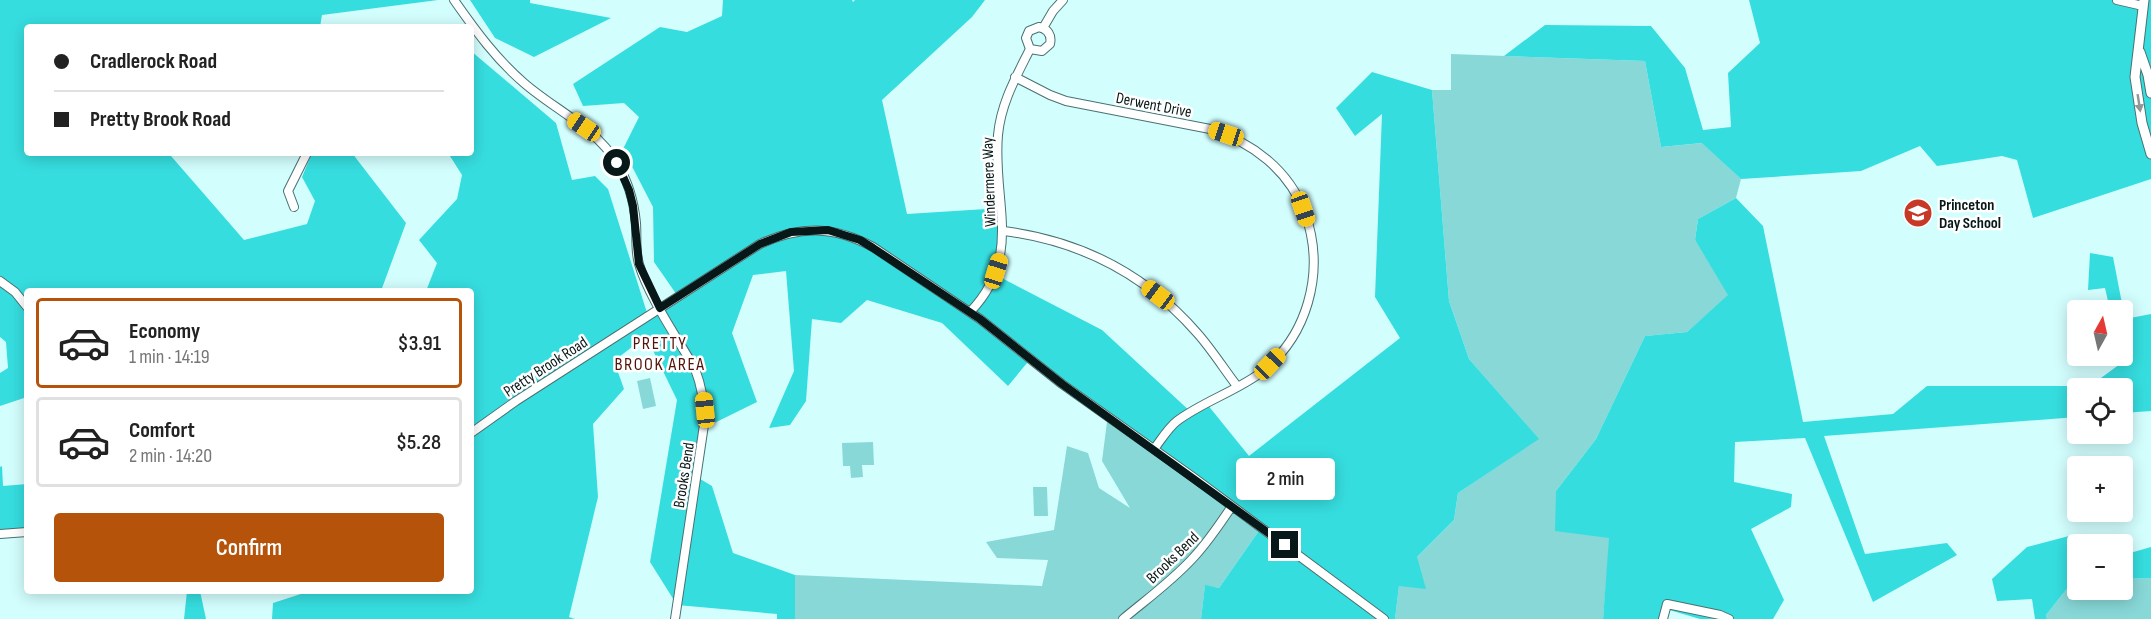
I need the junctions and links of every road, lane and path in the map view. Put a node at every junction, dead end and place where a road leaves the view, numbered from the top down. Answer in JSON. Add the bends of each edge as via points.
{"nodes":[{"id":1,"x":454,"y":0,"type":"edge"},
{"id":2,"x":1063,"y":0,"type":"edge"},
{"id":3,"x":2117,"y":0,"type":"edge"},
{"id":4,"x":2144,"y":3,"type":"edge"},
{"id":5,"x":469,"y":24,"type":"edge"},
{"id":6,"x":1043,"y":28,"type":"junction"},
{"id":7,"x":474,"y":31,"type":"edge"},
{"id":8,"x":1030,"y":49,"type":"junction"},
{"id":9,"x":2139,"y":51,"type":"junction"},
{"id":10,"x":1015,"y":77,"type":"junction"},
{"id":11,"x":2151,"y":93,"type":"edge"},
{"id":12,"x":2151,"y":154,"type":"edge"},
{"id":13,"x":306,"y":156,"type":"edge"},
{"id":14,"x":294,"y":207,"type":"dead end"},
{"id":15,"x":1004,"y":231,"type":"junction"},
{"id":16,"x":0,"y":281,"type":"edge"},
{"id":17,"x":24,"y":304,"type":"edge"},
{"id":18,"x":660,"y":308,"type":"junction"},
{"id":19,"x":970,"y":312,"type":"junction"},
{"id":20,"x":1237,"y":386,"type":"junction"},
{"id":21,"x":474,"y":431,"type":"edge"},
{"id":22,"x":1154,"y":449,"type":"junction"},
{"id":23,"x":1232,"y":506,"type":"junction"},
{"id":24,"x":24,"y":532,"type":"edge"},
{"id":25,"x":0,"y":534,"type":"edge"},
{"id":26,"x":675,"y":619,"type":"edge"},
{"id":27,"x":1123,"y":619,"type":"edge"},
{"id":28,"x":1384,"y":619,"type":"edge"},
{"id":29,"x":1663,"y":619,"type":"edge"},
{"id":30,"x":1729,"y":619,"type":"edge"}],
"edges":[{"from":1,"to":5,"type":"street","name":"Brooks Bend"},
{"from":2,"to":6,"type":"street"},
{"from":3,"to":4,"type":"street"},
{"from":4,"to":9,"type":"street"},
{"from":6,"to":8,"type":"street","name":"Windermere Way","via":[[1029,31],[1026,39]]},
{"from":6,"to":8,"type":"street","name":"Windermere Way","via":[[1049,33],[1050,44],[1041,51]]},
{"from":7,"to":18,"type":"street","name":"Brooks Bend","via":[[507,68],[590,132],[617,163],[633,206],[639,264]]},
{"from":8,"to":10,"type":"street","name":"Windermere Way"},
{"from":9,"to":11,"type":"street"},
{"from":9,"to":12,"type":"street","one_way":true,"via":[[2135,77]]},
{"from":10,"to":15,"type":"street","name":"Windermere Way","via":[[998,135]]},
{"from":10,"to":20,"type":"street","name":"Derwent Drive","via":[[1066,101],[1226,134],[1261,154],[1288,182],[1303,209],[1312,241],[1311,292],[1300,324],[1282,352],[1257,375]]},
{"from":13,"to":14,"type":"street","via":[[288,191]]},
{"from":15,"to":19,"type":"street","name":"Windermere Way","via":[[996,271]]},
{"from":15,"to":20,"type":"street","via":[[1032,234],[1072,246],[1140,282],[1198,333]]},
{"from":16,"to":17,"type":"street"},
{"from":18,"to":19,"type":"street","name":"Pretty Brook Road","via":[[760,244],[791,232],[828,230],[860,240]]},
{"from":18,"to":21,"type":"street","name":"Pretty Brook Road"},
{"from":18,"to":26,"type":"street","name":"Brooks Bend","via":[[695,369],[705,410]]},
{"from":19,"to":22,"type":"street","name":"Pretty Brook Road"},
{"from":20,"to":22,"type":"street","name":"Derwent Drive","via":[[1175,423]]},
{"from":22,"to":23,"type":"street","name":"Pretty Brook Road"},
{"from":23,"to":27,"type":"street","name":"Brooks Bend","via":[[1193,559]]},
{"from":23,"to":28,"type":"street","name":"Pretty Brook Road"},
{"from":24,"to":25,"type":"street"},
{"from":29,"to":30,"type":"street","via":[[1667,604]]}]}
